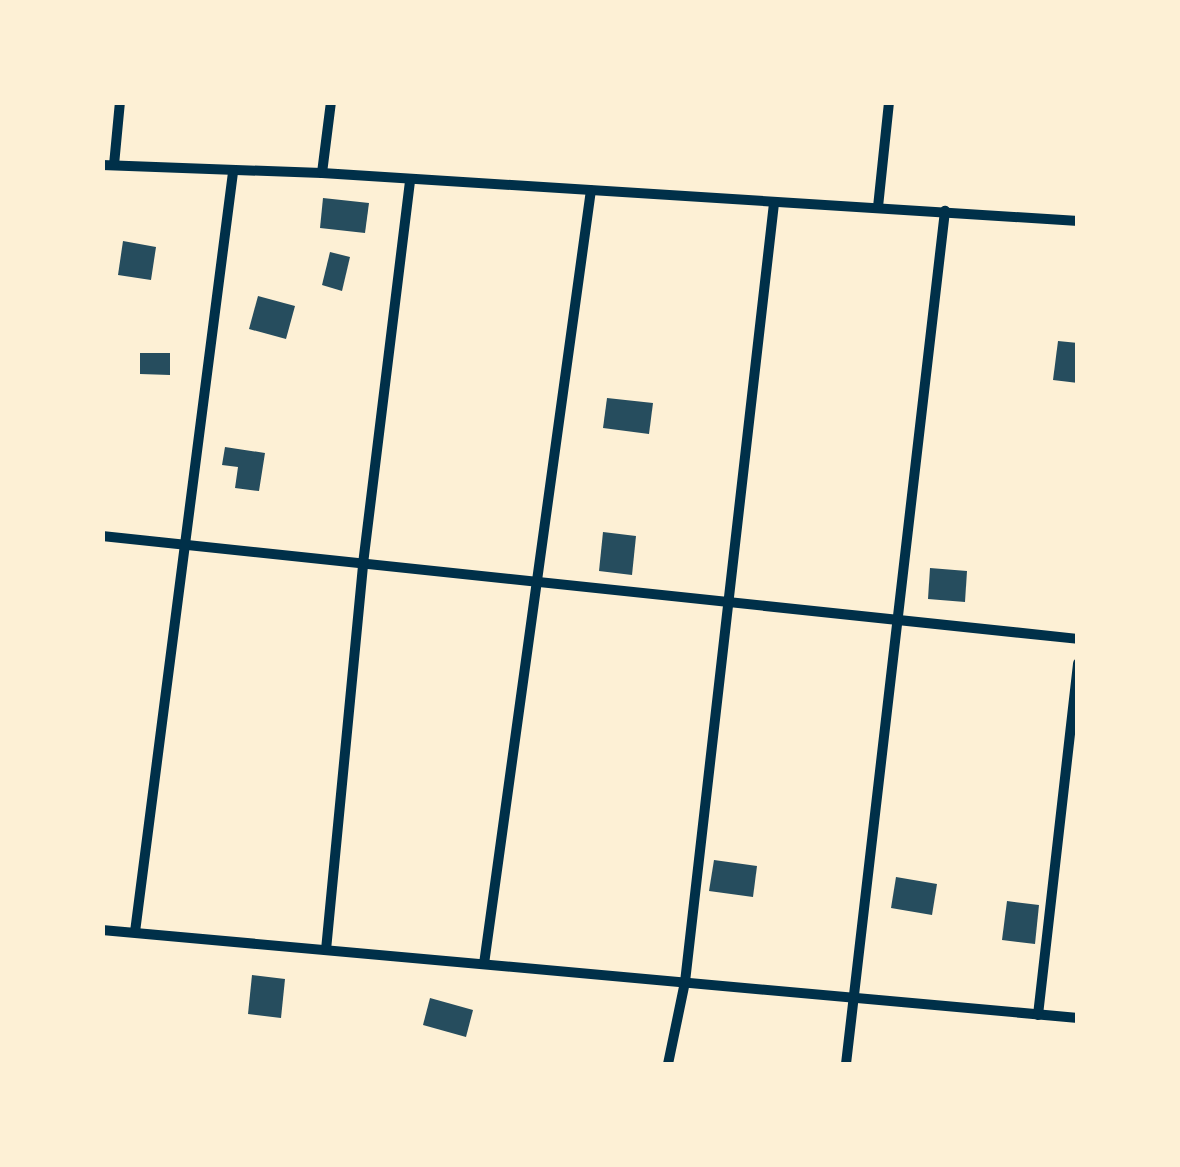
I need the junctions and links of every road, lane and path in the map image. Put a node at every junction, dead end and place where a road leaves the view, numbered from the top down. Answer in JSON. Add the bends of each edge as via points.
{"nodes":[{"id":1,"x":120,"y":102,"type":"edge"},
{"id":2,"x":330,"y":102,"type":"edge"},
{"id":3,"x":889,"y":102,"type":"edge"},
{"id":4,"x":108,"y":165,"type":"edge"},
{"id":5,"x":233,"y":172,"type":"junction"},
{"id":6,"x":322,"y":173,"type":"junction"},
{"id":7,"x":410,"y":178,"type":"junction"},
{"id":8,"x":590,"y":190,"type":"junction"},
{"id":9,"x":774,"y":202,"type":"junction"},
{"id":10,"x":878,"y":207,"type":"junction"},
{"id":11,"x":945,"y":211,"type":"junction"},
{"id":12,"x":1078,"y":221,"type":"edge"},
{"id":13,"x":102,"y":536,"type":"edge"},
{"id":14,"x":182,"y":544,"type":"junction"},
{"id":15,"x":363,"y":564,"type":"junction"},
{"id":16,"x":539,"y":582,"type":"junction"},
{"id":17,"x":730,"y":602,"type":"junction"},
{"id":18,"x":900,"y":620,"type":"junction"},
{"id":19,"x":1078,"y":639,"type":"edge"},
{"id":20,"x":1078,"y":663,"type":"edge"},
{"id":21,"x":102,"y":930,"type":"edge"},
{"id":22,"x":135,"y":932,"type":"junction"},
{"id":23,"x":326,"y":950,"type":"junction"},
{"id":24,"x":484,"y":964,"type":"junction"},
{"id":25,"x":684,"y":982,"type":"junction"},
{"id":26,"x":854,"y":998,"type":"junction"},
{"id":27,"x":1038,"y":1015,"type":"junction"},
{"id":28,"x":1078,"y":1018,"type":"edge"},
{"id":29,"x":668,"y":1064,"type":"edge"},
{"id":30,"x":846,"y":1064,"type":"edge"}],
"edges":[{"from":1,"to":4,"type":"street"},
{"from":2,"to":6,"type":"street"},
{"from":3,"to":10,"type":"street"},
{"from":4,"to":5,"type":"street"},
{"from":5,"to":6,"type":"street"},
{"from":5,"to":14,"type":"street"},
{"from":6,"to":7,"type":"street"},
{"from":7,"to":8,"type":"street"},
{"from":7,"to":15,"type":"street"},
{"from":8,"to":9,"type":"street"},
{"from":8,"to":16,"type":"street"},
{"from":9,"to":10,"type":"street"},
{"from":9,"to":17,"type":"street"},
{"from":10,"to":11,"type":"street"},
{"from":11,"to":12,"type":"street"},
{"from":11,"to":18,"type":"street"},
{"from":13,"to":14,"type":"street"},
{"from":14,"to":15,"type":"street"},
{"from":14,"to":22,"type":"street"},
{"from":15,"to":16,"type":"street"},
{"from":15,"to":23,"type":"street"},
{"from":16,"to":17,"type":"street"},
{"from":16,"to":24,"type":"street"},
{"from":17,"to":18,"type":"street"},
{"from":17,"to":25,"type":"street"},
{"from":18,"to":19,"type":"street"},
{"from":18,"to":26,"type":"street"},
{"from":20,"to":27,"type":"street"},
{"from":21,"to":22,"type":"street"},
{"from":22,"to":23,"type":"street"},
{"from":23,"to":24,"type":"street"},
{"from":24,"to":25,"type":"street"},
{"from":25,"to":26,"type":"street"},
{"from":25,"to":29,"type":"street"},
{"from":26,"to":27,"type":"street"},
{"from":26,"to":30,"type":"street"},
{"from":27,"to":28,"type":"street"}]}
